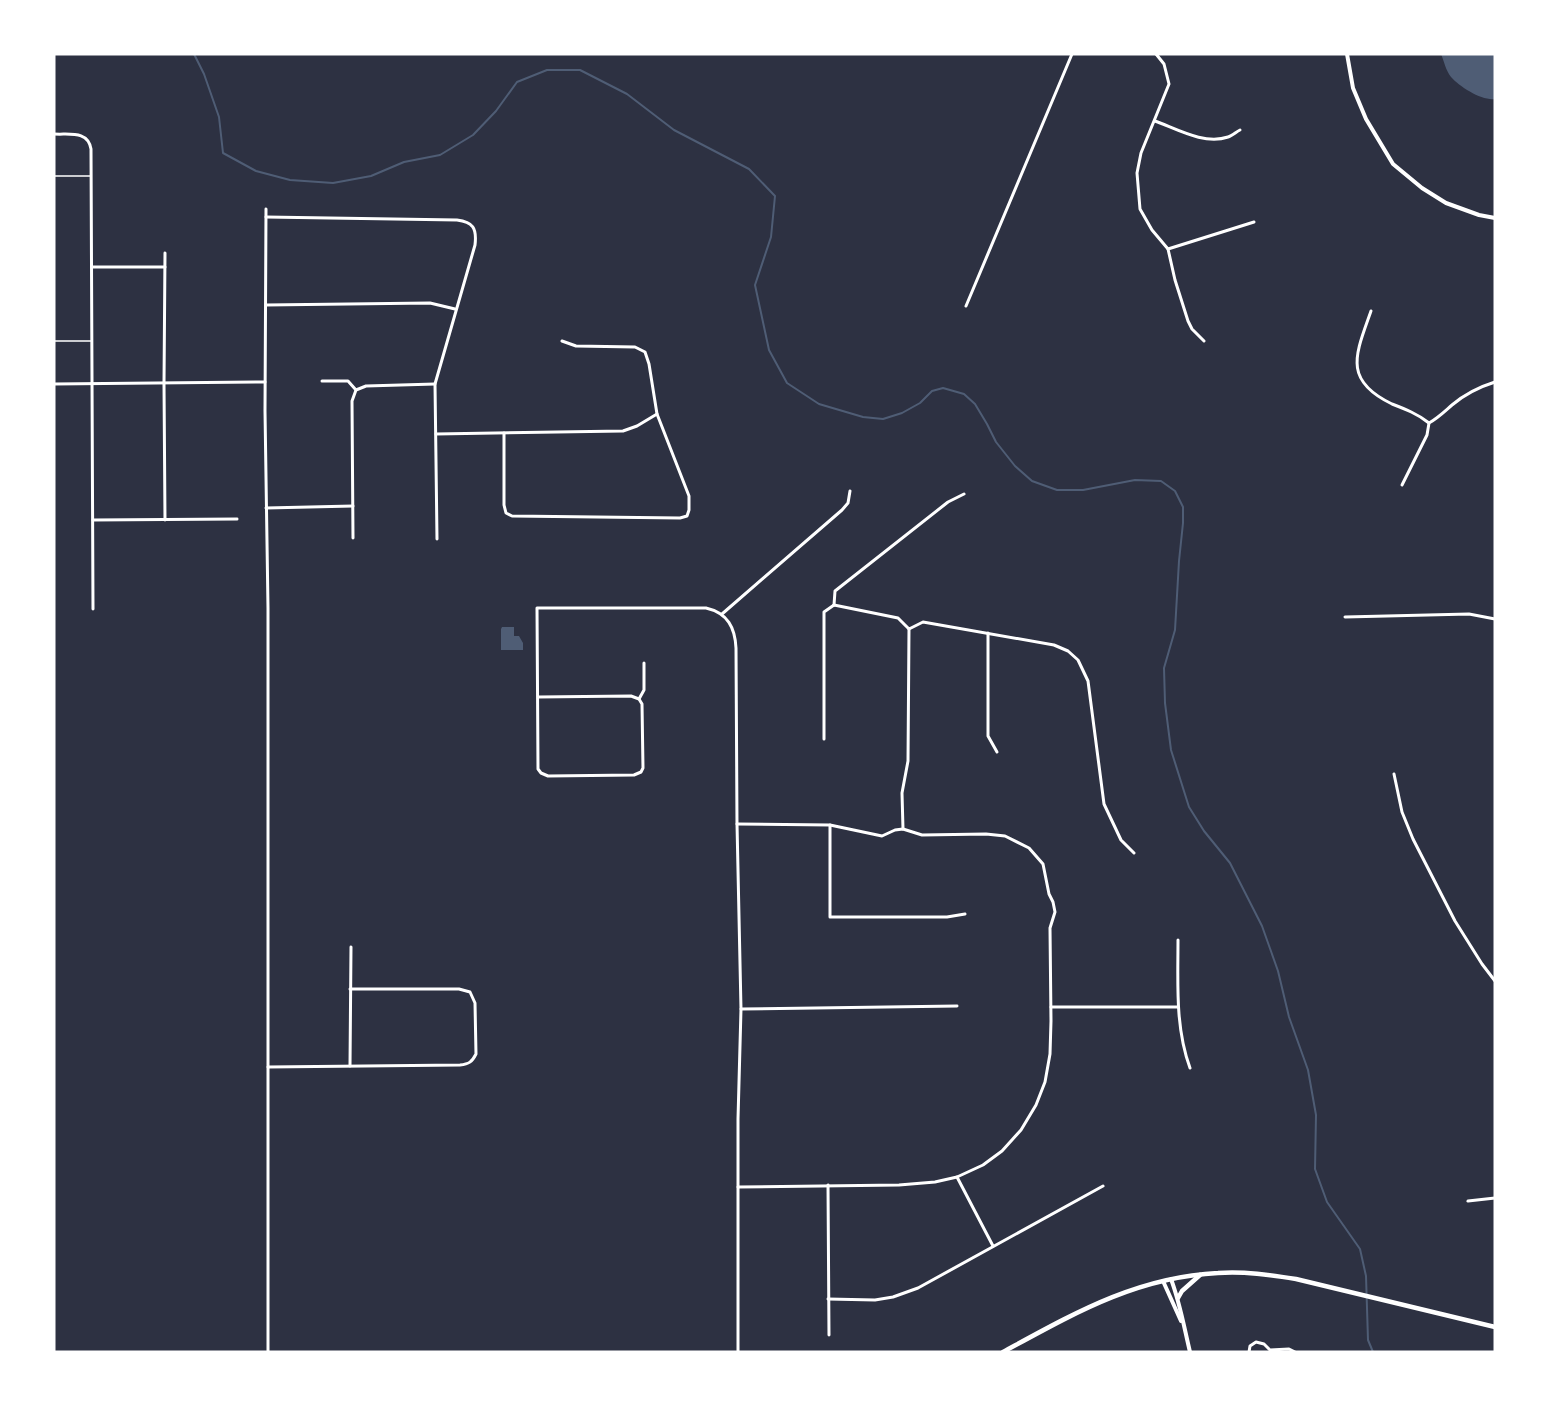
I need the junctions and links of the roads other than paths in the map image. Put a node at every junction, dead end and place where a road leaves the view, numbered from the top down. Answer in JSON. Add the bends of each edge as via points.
{"nodes":[{"id":1,"x":1072,"y":54,"type":"edge"},
{"id":2,"x":1156,"y":54,"type":"edge"},
{"id":3,"x":1347,"y":54,"type":"edge"},
{"id":4,"x":1155,"y":121,"type":"junction"},
{"id":5,"x":1240,"y":130,"type":"dead end"},
{"id":6,"x":54,"y":135,"type":"edge"},
{"id":7,"x":54,"y":176,"type":"edge"},
{"id":8,"x":91,"y":176,"type":"junction"},
{"id":9,"x":266,"y":209,"type":"dead end"},
{"id":10,"x":266,"y":217,"type":"junction"},
{"id":11,"x":1495,"y":218,"type":"edge"},
{"id":12,"x":1254,"y":222,"type":"dead end"},
{"id":13,"x":1168,"y":249,"type":"junction"},
{"id":14,"x":165,"y":253,"type":"dead end"},
{"id":15,"x":92,"y":267,"type":"junction"},
{"id":16,"x":165,"y":267,"type":"junction"},
{"id":17,"x":266,"y":305,"type":"junction"},
{"id":18,"x":966,"y":306,"type":"dead end"},
{"id":19,"x":456,"y":309,"type":"junction"},
{"id":20,"x":1371,"y":311,"type":"dead end"},
{"id":21,"x":54,"y":341,"type":"edge"},
{"id":22,"x":92,"y":341,"type":"junction"},
{"id":23,"x":562,"y":341,"type":"dead end"},
{"id":24,"x":1204,"y":341,"type":"dead end"},
{"id":25,"x":322,"y":381,"type":"dead end"},
{"id":26,"x":265,"y":382,"type":"junction"},
{"id":27,"x":1495,"y":382,"type":"edge"},
{"id":28,"x":54,"y":384,"type":"edge"},
{"id":29,"x":93,"y":384,"type":"junction"},
{"id":30,"x":164,"y":384,"type":"junction"},
{"id":31,"x":435,"y":384,"type":"junction"},
{"id":32,"x":356,"y":390,"type":"junction"},
{"id":33,"x":657,"y":414,"type":"junction"},
{"id":34,"x":1429,"y":423,"type":"junction"},
{"id":35,"x":504,"y":433,"type":"junction"},
{"id":36,"x":436,"y":434,"type":"junction"},
{"id":37,"x":1402,"y":485,"type":"dead end"},
{"id":38,"x":850,"y":491,"type":"dead end"},
{"id":39,"x":964,"y":494,"type":"dead end"},
{"id":40,"x":353,"y":506,"type":"junction"},
{"id":41,"x":266,"y":508,"type":"junction"},
{"id":42,"x":237,"y":519,"type":"dead end"},
{"id":43,"x":93,"y":520,"type":"junction"},
{"id":44,"x":165,"y":520,"type":"junction"},
{"id":45,"x":354,"y":538,"type":"dead end"},
{"id":46,"x":437,"y":539,"type":"dead end"},
{"id":47,"x":834,"y":605,"type":"junction"},
{"id":48,"x":93,"y":609,"type":"dead end"},
{"id":49,"x":722,"y":614,"type":"junction"},
{"id":50,"x":1345,"y":617,"type":"dead end"},
{"id":51,"x":1495,"y":619,"type":"edge"},
{"id":52,"x":909,"y":629,"type":"junction"},
{"id":53,"x":988,"y":633,"type":"junction"},
{"id":54,"x":644,"y":663,"type":"dead end"},
{"id":55,"x":538,"y":696,"type":"junction"},
{"id":56,"x":639,"y":699,"type":"junction"},
{"id":57,"x":824,"y":739,"type":"dead end"},
{"id":58,"x":997,"y":752,"type":"dead end"},
{"id":59,"x":1394,"y":774,"type":"dead end"},
{"id":60,"x":737,"y":825,"type":"junction"},
{"id":61,"x":830,"y":825,"type":"junction"},
{"id":62,"x":903,"y":829,"type":"junction"},
{"id":63,"x":1134,"y":853,"type":"dead end"},
{"id":64,"x":965,"y":914,"type":"dead end"},
{"id":65,"x":1178,"y":940,"type":"dead end"},
{"id":66,"x":351,"y":947,"type":"dead end"},
{"id":67,"x":1495,"y":981,"type":"edge"},
{"id":68,"x":350,"y":989,"type":"junction"},
{"id":69,"x":957,"y":1006,"type":"dead end"},
{"id":70,"x":1051,"y":1007,"type":"junction"},
{"id":71,"x":1178,"y":1007,"type":"junction"},
{"id":72,"x":741,"y":1009,"type":"junction"},
{"id":73,"x":350,"y":1066,"type":"junction"},
{"id":74,"x":268,"y":1068,"type":"junction"},
{"id":75,"x":1190,"y":1068,"type":"dead end"},
{"id":76,"x":957,"y":1178,"type":"junction"},
{"id":77,"x":828,"y":1185,"type":"junction"},
{"id":78,"x":738,"y":1186,"type":"junction"},
{"id":79,"x":1103,"y":1186,"type":"dead end"},
{"id":80,"x":1495,"y":1198,"type":"edge"},
{"id":81,"x":1468,"y":1201,"type":"dead end"},
{"id":82,"x":993,"y":1246,"type":"junction"},
{"id":83,"x":1200,"y":1275,"type":"junction"},
{"id":84,"x":1172,"y":1279,"type":"junction"},
{"id":85,"x":1163,"y":1281,"type":"junction"},
{"id":86,"x":1178,"y":1298,"type":"junction"},
{"id":87,"x":828,"y":1299,"type":"junction"},
{"id":88,"x":1183,"y":1324,"type":"junction"},
{"id":89,"x":1495,"y":1328,"type":"edge"},
{"id":90,"x":829,"y":1335,"type":"dead end"},
{"id":91,"x":1269,"y":1351,"type":"edge"},
{"id":92,"x":268,"y":1352,"type":"edge"},
{"id":93,"x":738,"y":1352,"type":"edge"},
{"id":94,"x":1003,"y":1352,"type":"edge"},
{"id":95,"x":1190,"y":1352,"type":"edge"},
{"id":96,"x":1249,"y":1352,"type":"edge"},
{"id":97,"x":1295,"y":1352,"type":"edge"}],
"edges":[{"from":1,"to":18,"type":"street"},
{"from":2,"to":4,"type":"street","via":[[1164,64],[1169,84]]},
{"from":3,"to":11,"type":"street","via":[[1353,88],[1393,164],[1446,203]]},
{"from":4,"to":5,"type":"street","via":[[1202,139],[1217,140]]},
{"from":4,"to":13,"type":"street","via":[[1137,173],[1140,209]]},
{"from":6,"to":8,"type":"street","via":[[81,135],[88,140]]},
{"from":7,"to":8,"type":"lane"},
{"from":8,"to":15,"type":"street"},
{"from":9,"to":10,"type":"street"},
{"from":10,"to":17,"type":"street"},
{"from":10,"to":19,"type":"street","via":[[465,221],[475,229],[476,237]]},
{"from":12,"to":13,"type":"street"},
{"from":13,"to":24,"type":"street","via":[[1188,321]]},
{"from":14,"to":16,"type":"street"},
{"from":15,"to":16,"type":"street"},
{"from":15,"to":22,"type":"street"},
{"from":16,"to":30,"type":"street"},
{"from":17,"to":19,"type":"street","via":[[430,303]]},
{"from":17,"to":26,"type":"street"},
{"from":19,"to":31,"type":"street"},
{"from":20,"to":34,"type":"street","via":[[1356,357],[1362,380],[1376,396]]},
{"from":21,"to":22,"type":"lane"},
{"from":22,"to":29,"type":"street"},
{"from":23,"to":33,"type":"street","via":[[576,346],[635,348],[645,352]]},
{"from":25,"to":32,"type":"street","via":[[348,381]]},
{"from":26,"to":30,"type":"street"},
{"from":26,"to":41,"type":"street"},
{"from":27,"to":34,"type":"street","via":[[1469,393]]},
{"from":28,"to":29,"type":"street"},
{"from":29,"to":30,"type":"street"},
{"from":29,"to":43,"type":"street"},
{"from":30,"to":44,"type":"street"},
{"from":31,"to":32,"type":"street","via":[[366,386]]},
{"from":31,"to":36,"type":"street"},
{"from":32,"to":40,"type":"street","via":[[352,400]]},
{"from":33,"to":35,"type":"street","via":[[623,431]]},
{"from":33,"to":35,"type":"street","via":[[689,496],[690,510],[680,518],[512,516],[504,505]]},
{"from":34,"to":37,"type":"street"},
{"from":35,"to":36,"type":"street"},
{"from":36,"to":46,"type":"street"},
{"from":38,"to":49,"type":"street","via":[[842,510]]},
{"from":39,"to":47,"type":"street","via":[[948,502],[835,591]]},
{"from":40,"to":41,"type":"street"},
{"from":40,"to":45,"type":"street"},
{"from":41,"to":74,"type":"street"},
{"from":42,"to":44,"type":"street"},
{"from":43,"to":44,"type":"street"},
{"from":43,"to":48,"type":"street"},
{"from":47,"to":52,"type":"street","via":[[898,618]]},
{"from":47,"to":57,"type":"street","via":[[824,612]]},
{"from":49,"to":55,"type":"street","via":[[701,607],[537,608]]},
{"from":49,"to":60,"type":"street","via":[[732,626],[736,641]]},
{"from":50,"to":51,"type":"street","via":[[1469,614]]},
{"from":52,"to":53,"type":"street","via":[[923,622]]},
{"from":52,"to":62,"type":"street"},
{"from":53,"to":58,"type":"street","via":[[988,736]]},
{"from":53,"to":63,"type":"street","via":[[1053,645],[1078,660],[1088,681],[1104,804],[1121,840]]},
{"from":54,"to":56,"type":"street","via":[[644,690]]},
{"from":55,"to":56,"type":"street"},
{"from":55,"to":56,"type":"street","via":[[537,766],[548,776],[638,774],[643,768]]},
{"from":59,"to":67,"type":"street","via":[[1402,813],[1413,839],[1455,921]]},
{"from":60,"to":61,"type":"street"},
{"from":60,"to":72,"type":"street"},
{"from":61,"to":62,"type":"street","via":[[882,836]]},
{"from":61,"to":64,"type":"street","via":[[830,917]]},
{"from":62,"to":70,"type":"street","via":[[922,835],[1005,836],[1029,848],[1043,864],[1055,912],[1050,928]]},
{"from":65,"to":71,"type":"street"},
{"from":66,"to":68,"type":"street"},
{"from":68,"to":73,"type":"street"},
{"from":68,"to":73,"type":"street","via":[[465,989],[475,1003],[476,1054],[469,1063],[460,1065]]},
{"from":69,"to":72,"type":"street"},
{"from":70,"to":71,"type":"street"},
{"from":70,"to":76,"type":"street","via":[[1047,1073],[1035,1105],[1021,1130],[1002,1151]]},
{"from":71,"to":75,"type":"street"},
{"from":72,"to":78,"type":"street"},
{"from":73,"to":74,"type":"street"},
{"from":74,"to":92,"type":"street"},
{"from":76,"to":77,"type":"street"},
{"from":76,"to":82,"type":"street"},
{"from":77,"to":78,"type":"street"},
{"from":77,"to":87,"type":"street"},
{"from":78,"to":93,"type":"street"},
{"from":79,"to":82,"type":"street"},
{"from":80,"to":81,"type":"street"},
{"from":82,"to":87,"type":"street","via":[[918,1288],[892,1297]]},
{"from":83,"to":84,"type":"main road"},
{"from":83,"to":86,"type":"main road"},
{"from":83,"to":89,"type":"main road","via":[[1218,1272],[1296,1279]]},
{"from":84,"to":85,"type":"main road"},
{"from":84,"to":86,"type":"street"},
{"from":85,"to":88,"type":"street"},
{"from":85,"to":94,"type":"main road","via":[[1099,1301]]},
{"from":86,"to":88,"type":"street"},
{"from":87,"to":90,"type":"street"},
{"from":88,"to":95,"type":"street"},
{"from":91,"to":96,"type":"street","via":[[1256,1342]]},
{"from":91,"to":97,"type":"street"}]}
